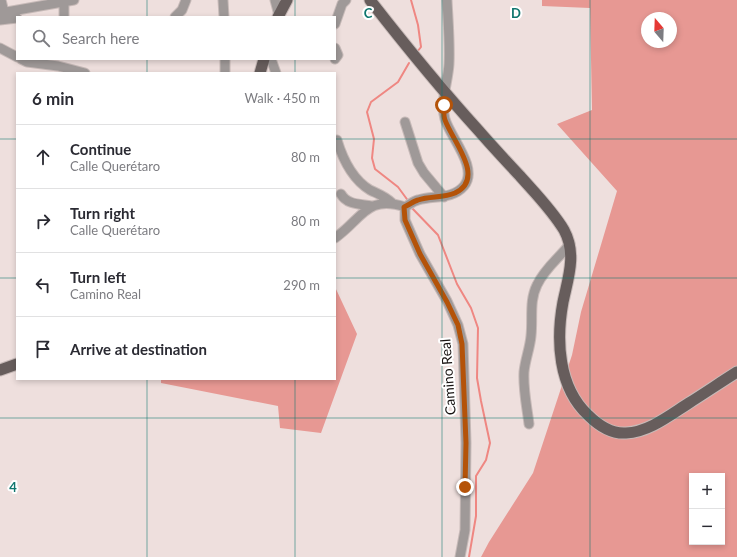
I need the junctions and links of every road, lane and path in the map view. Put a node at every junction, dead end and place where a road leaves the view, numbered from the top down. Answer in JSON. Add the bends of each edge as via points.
{"nodes":[{"id":1,"x":1,"y":0,"type":"edge"},
{"id":2,"x":74,"y":0,"type":"edge"},
{"id":3,"x":186,"y":0,"type":"edge"},
{"id":4,"x":223,"y":0,"type":"edge"},
{"id":5,"x":275,"y":0,"type":"edge"},
{"id":6,"x":287,"y":0,"type":"edge"},
{"id":7,"x":346,"y":0,"type":"edge"},
{"id":8,"x":370,"y":0,"type":"edge"},
{"id":9,"x":447,"y":0,"type":"edge"},
{"id":10,"x":64,"y":1,"type":"junction"},
{"id":11,"x":25,"y":13,"type":"edge"},
{"id":12,"x":1,"y":15,"type":"edge"},
{"id":13,"x":64,"y":16,"type":"edge"},
{"id":14,"x":176,"y":16,"type":"edge"},
{"id":15,"x":224,"y":16,"type":"edge"},
{"id":16,"x":279,"y":16,"type":"edge"},
{"id":17,"x":16,"y":18,"type":"edge"},
{"id":18,"x":336,"y":21,"type":"edge"},
{"id":19,"x":0,"y":48,"type":"edge"},
{"id":20,"x":16,"y":56,"type":"edge"},
{"id":21,"x":23,"y":60,"type":"edge"},
{"id":22,"x":226,"y":60,"type":"edge"},
{"id":23,"x":264,"y":60,"type":"edge"},
{"id":24,"x":271,"y":60,"type":"edge"},
{"id":25,"x":61,"y":62,"type":"edge"},
{"id":26,"x":83,"y":72,"type":"edge"},
{"id":27,"x":225,"y":72,"type":"edge"},
{"id":28,"x":260,"y":72,"type":"edge"},
{"id":29,"x":276,"y":72,"type":"edge"},
{"id":30,"x":444,"y":93,"type":"junction"},
{"id":31,"x":405,"y":122,"type":"dead end"},
{"id":32,"x":338,"y":140,"type":"dead end"},
{"id":33,"x":341,"y":194,"type":"dead end"},
{"id":34,"x":444,"y":196,"type":"junction"},
{"id":35,"x":392,"y":203,"type":"junction"},
{"id":36,"x":371,"y":206,"type":"junction"},
{"id":37,"x":404,"y":207,"type":"junction"},
{"id":38,"x":336,"y":237,"type":"edge"},
{"id":39,"x":570,"y":244,"type":"junction"},
{"id":40,"x":16,"y":364,"type":"edge"},
{"id":41,"x":0,"y":370,"type":"edge"},
{"id":42,"x":737,"y":372,"type":"edge"},
{"id":43,"x":529,"y":424,"type":"dead end"},
{"id":44,"x":460,"y":557,"type":"edge"}],
"edges":[{"from":1,"to":12,"type":"street"},
{"from":2,"to":10,"type":"street"},
{"from":3,"to":14,"type":"street"},
{"from":4,"to":15,"type":"street"},
{"from":5,"to":16,"type":"street"},
{"from":6,"to":16,"type":"main road"},
{"from":7,"to":18,"type":"street"},
{"from":8,"to":30,"type":"main road"},
{"from":9,"to":30,"type":"street","via":[[449,65]]},
{"from":10,"to":11,"type":"street"},
{"from":10,"to":13,"type":"street"},
{"from":11,"to":12,"type":"street"},
{"from":12,"to":17,"type":"street"},
{"from":19,"to":20,"type":"street"},
{"from":21,"to":25,"type":"street","via":[[34,63]]},
{"from":22,"to":27,"type":"street"},
{"from":23,"to":28,"type":"main road"},
{"from":24,"to":29,"type":"street"},
{"from":25,"to":26,"type":"street"},
{"from":30,"to":34,"type":"street","via":[[444,118],[469,173],[464,187]]},
{"from":30,"to":39,"type":"main road","via":[[543,201]]},
{"from":31,"to":34,"type":"street","via":[[418,163]]},
{"from":32,"to":35,"type":"street","via":[[344,159],[359,183],[387,197]]},
{"from":33,"to":36,"type":"street","via":[[355,205]]},
{"from":34,"to":37,"type":"street","via":[[418,200]]},
{"from":35,"to":36,"type":"street"},
{"from":35,"to":37,"type":"street"},
{"from":36,"to":38,"type":"street"},
{"from":37,"to":44,"type":"street","name":"Camino Real","via":[[405,220],[458,325],[462,344],[466,443],[465,530]]},
{"from":39,"to":42,"type":"main road","via":[[572,257],[559,330],[561,358],[566,381],[574,396],[585,412],[598,424],[612,431],[626,433],[645,428]]},
{"from":39,"to":43,"type":"street","via":[[547,269],[532,297],[531,335],[524,373]]},
{"from":40,"to":41,"type":"main road"}]}
